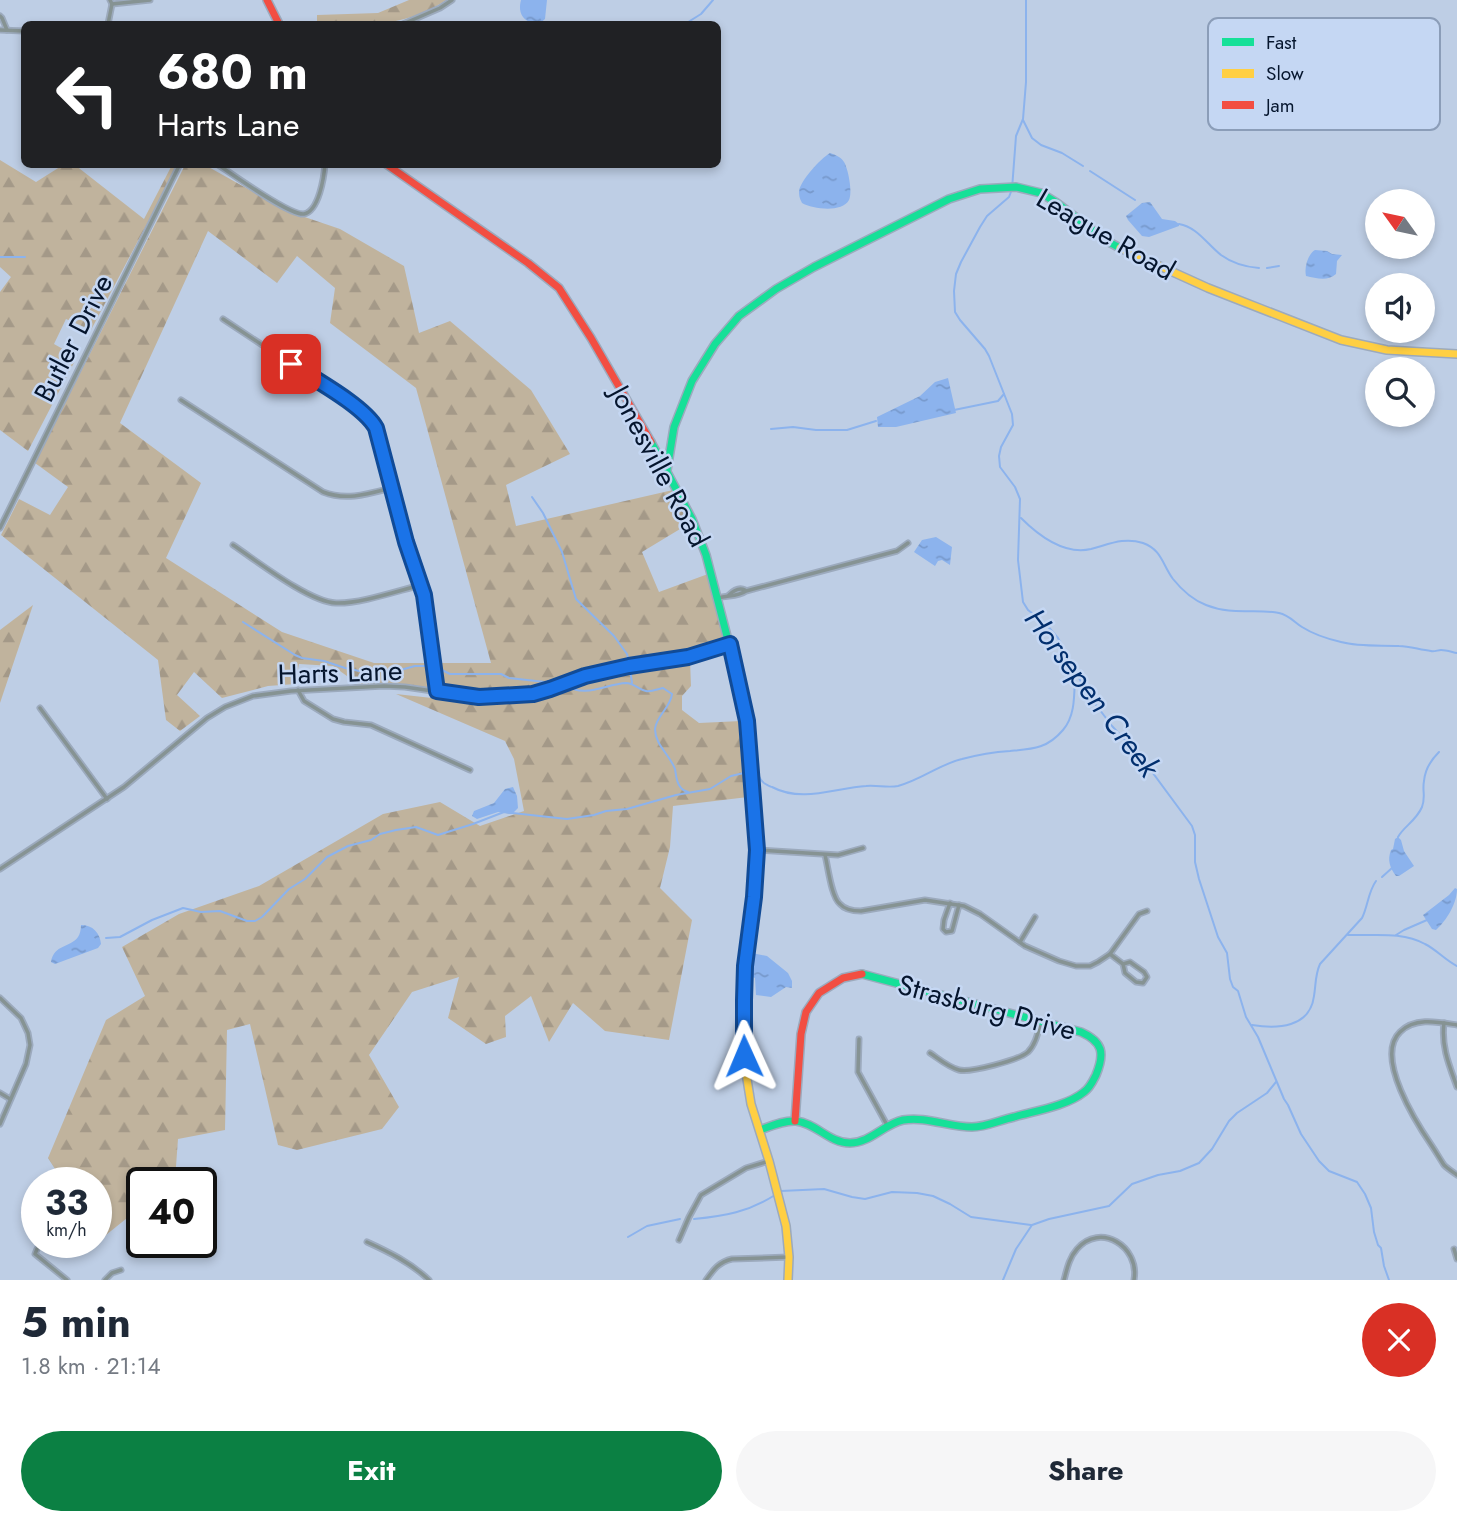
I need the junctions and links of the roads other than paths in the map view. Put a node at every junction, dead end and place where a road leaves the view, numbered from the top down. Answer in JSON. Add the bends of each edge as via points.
{"nodes":[{"id":1,"x":150,"y":0,"type":"edge"},
{"id":2,"x":267,"y":0,"type":"edge"},
{"id":3,"x":452,"y":0,"type":"edge"},
{"id":4,"x":111,"y":2,"type":"edge"},
{"id":5,"x":0,"y":16,"type":"edge"},
{"id":6,"x":108,"y":21,"type":"edge"},
{"id":7,"x":278,"y":21,"type":"edge"},
{"id":8,"x":410,"y":21,"type":"edge"},
{"id":9,"x":0,"y":30,"type":"edge"},
{"id":10,"x":7,"y":30,"type":"junction"},
{"id":11,"x":21,"y":31,"type":"edge"},
{"id":12,"x":178,"y":168,"type":"edge"},
{"id":13,"x":223,"y":168,"type":"edge"},
{"id":14,"x":324,"y":168,"type":"edge"},
{"id":15,"x":392,"y":168,"type":"edge"},
{"id":16,"x":223,"y":319,"type":"dead end"},
{"id":17,"x":1457,"y":354,"type":"edge"},
{"id":18,"x":181,"y":400,"type":"dead end"},
{"id":19,"x":667,"y":470,"type":"junction"},
{"id":20,"x":391,"y":488,"type":"junction"},
{"id":21,"x":0,"y":528,"type":"edge"},
{"id":22,"x":908,"y":542,"type":"dead end"},
{"id":23,"x":233,"y":545,"type":"dead end"},
{"id":24,"x":421,"y":585,"type":"junction"},
{"id":25,"x":718,"y":598,"type":"junction"},
{"id":26,"x":730,"y":644,"type":"junction"},
{"id":27,"x":298,"y":690,"type":"junction"},
{"id":28,"x":437,"y":691,"type":"junction"},
{"id":29,"x":40,"y":708,"type":"dead end"},
{"id":30,"x":470,"y":770,"type":"dead end"},
{"id":31,"x":107,"y":799,"type":"junction"},
{"id":32,"x":863,"y":848,"type":"dead end"},
{"id":33,"x":757,"y":850,"type":"junction"},
{"id":34,"x":825,"y":855,"type":"junction"},
{"id":35,"x":0,"y":869,"type":"edge"},
{"id":36,"x":950,"y":903,"type":"junction"},
{"id":37,"x":960,"y":905,"type":"junction"},
{"id":38,"x":1147,"y":911,"type":"dead end"},
{"id":39,"x":1035,"y":917,"type":"dead end"},
{"id":40,"x":1020,"y":942,"type":"junction"},
{"id":41,"x":1110,"y":954,"type":"junction"},
{"id":42,"x":1123,"y":964,"type":"junction"},
{"id":43,"x":0,"y":998,"type":"edge"},
{"id":44,"x":1041,"y":1021,"type":"junction"},
{"id":45,"x":1444,"y":1023,"type":"junction"},
{"id":46,"x":1457,"y":1025,"type":"edge"},
{"id":47,"x":859,"y":1039,"type":"dead end"},
{"id":48,"x":930,"y":1053,"type":"dead end"},
{"id":49,"x":1457,"y":1087,"type":"edge"},
{"id":50,"x":0,"y":1093,"type":"edge"},
{"id":51,"x":10,"y":1099,"type":"junction"},
{"id":52,"x":795,"y":1121,"type":"junction"},
{"id":53,"x":0,"y":1124,"type":"edge"},
{"id":54,"x":887,"y":1125,"type":"junction"},
{"id":55,"x":760,"y":1130,"type":"junction"},
{"id":56,"x":769,"y":1161,"type":"junction"},
{"id":57,"x":1457,"y":1175,"type":"edge"},
{"id":58,"x":679,"y":1240,"type":"dead end"},
{"id":59,"x":367,"y":1242,"type":"dead end"},
{"id":60,"x":1454,"y":1249,"type":"dead end"},
{"id":61,"x":789,"y":1257,"type":"junction"},
{"id":62,"x":40,"y":1258,"type":"edge"},
{"id":63,"x":1457,"y":1259,"type":"edge"},
{"id":64,"x":121,"y":1270,"type":"dead end"},
{"id":65,"x":67,"y":1280,"type":"edge"},
{"id":66,"x":105,"y":1280,"type":"edge"},
{"id":67,"x":429,"y":1280,"type":"edge"},
{"id":68,"x":706,"y":1280,"type":"edge"},
{"id":69,"x":788,"y":1280,"type":"edge"},
{"id":70,"x":1064,"y":1280,"type":"edge"},
{"id":71,"x":1134,"y":1280,"type":"edge"}],
"edges":[{"from":1,"to":4,"type":"street"},
{"from":2,"to":7,"type":"street"},
{"from":3,"to":8,"type":"street"},
{"from":4,"to":6,"type":"street"},
{"from":5,"to":10,"type":"street"},
{"from":9,"to":10,"type":"street"},
{"from":10,"to":11,"type":"street"},
{"from":12,"to":21,"type":"street","name":"Butler Drive"},
{"from":13,"to":14,"type":"street","via":[[303,214],[315,204]]},
{"from":15,"to":19,"type":"street","name":"Jonesville Road","via":[[559,288]]},
{"from":16,"to":20,"type":"street","via":[[368,416],[378,432]]},
{"from":17,"to":19,"type":"street","name":"League Road","via":[[1408,352],[1341,340],[1130,253],[1033,190],[980,189],[949,199],[814,267],[746,310],[724,332],[692,381],[674,427]]},
{"from":18,"to":20,"type":"street","via":[[323,492],[348,497]]},
{"from":19,"to":25,"type":"street","name":"Jonesville Road","via":[[701,539]]},
{"from":20,"to":24,"type":"street"},
{"from":22,"to":25,"type":"street","via":[[897,551]]},
{"from":23,"to":24,"type":"street","via":[[325,602],[346,603]]},
{"from":24,"to":28,"type":"street"},
{"from":25,"to":26,"type":"street","name":"Jonesville Road"},
{"from":26,"to":28,"type":"street","name":"Harts Lane","via":[[688,657],[585,676],[533,694],[479,697]]},
{"from":26,"to":33,"type":"street","name":"Jonesville Road","via":[[745,706]]},
{"from":27,"to":28,"type":"street","name":"Harts Lane","via":[[384,686]]},
{"from":27,"to":30,"type":"street","via":[[304,701],[333,719],[371,725]]},
{"from":27,"to":31,"type":"street","name":"Harts Lane","via":[[253,696],[217,711]]},
{"from":29,"to":31,"type":"street"},
{"from":31,"to":35,"type":"street","name":"Harts Lane"},
{"from":32,"to":34,"type":"street"},
{"from":33,"to":34,"type":"street"},
{"from":33,"to":55,"type":"street","name":"Jonesville Road","via":[[743,1032],[747,1086]]},
{"from":34,"to":36,"type":"street","via":[[835,897],[852,911],[925,900]]},
{"from":36,"to":37,"type":"street"},
{"from":36,"to":37,"type":"street","via":[[944,920],[946,932],[953,931]]},
{"from":37,"to":40,"type":"street"},
{"from":38,"to":41,"type":"street","via":[[1139,914]]},
{"from":39,"to":40,"type":"street"},
{"from":40,"to":41,"type":"street","via":[[1076,966],[1090,966]]},
{"from":41,"to":42,"type":"street"},
{"from":42,"to":42,"type":"street","via":[[1125,973],[1143,983],[1144,972],[1130,962]]},
{"from":43,"to":51,"type":"street","via":[[21,1018],[29,1037],[28,1058]]},
{"from":44,"to":48,"type":"street","via":[[1030,1050],[994,1065],[959,1070]]},
{"from":44,"to":52,"type":"street","name":"Strasburg Drive","via":[[876,976],[843,978],[819,993],[806,1012]]},
{"from":44,"to":54,"type":"street","name":"Strasburg Drive","via":[[1092,1036],[1099,1045],[1102,1061],[1082,1094],[977,1127],[911,1119]]},
{"from":45,"to":46,"type":"street"},
{"from":45,"to":49,"type":"street","via":[[1444,1047]]},
{"from":45,"to":57,"type":"street","via":[[1429,1021],[1400,1032],[1392,1045],[1393,1067],[1415,1120],[1444,1165]]},
{"from":47,"to":54,"type":"street","via":[[858,1072]]},
{"from":50,"to":51,"type":"street"},
{"from":51,"to":53,"type":"street"},
{"from":52,"to":54,"type":"street","name":"Strasburg Drive","via":[[845,1143],[862,1140]]},
{"from":52,"to":55,"type":"street"},
{"from":55,"to":56,"type":"street","name":"Jonesville Road"},
{"from":56,"to":58,"type":"street","via":[[746,1168],[701,1195]]},
{"from":56,"to":61,"type":"street","name":"Jonesville Road"},
{"from":59,"to":67,"type":"street"},
{"from":60,"to":63,"type":"street"},
{"from":61,"to":68,"type":"street","via":[[724,1261]]},
{"from":61,"to":69,"type":"street","name":"Jonesville Road"},
{"from":62,"to":65,"type":"street"},
{"from":64,"to":66,"type":"street"},
{"from":70,"to":71,"type":"street","via":[[1079,1247],[1100,1238],[1129,1251],[1135,1265]]}]}
